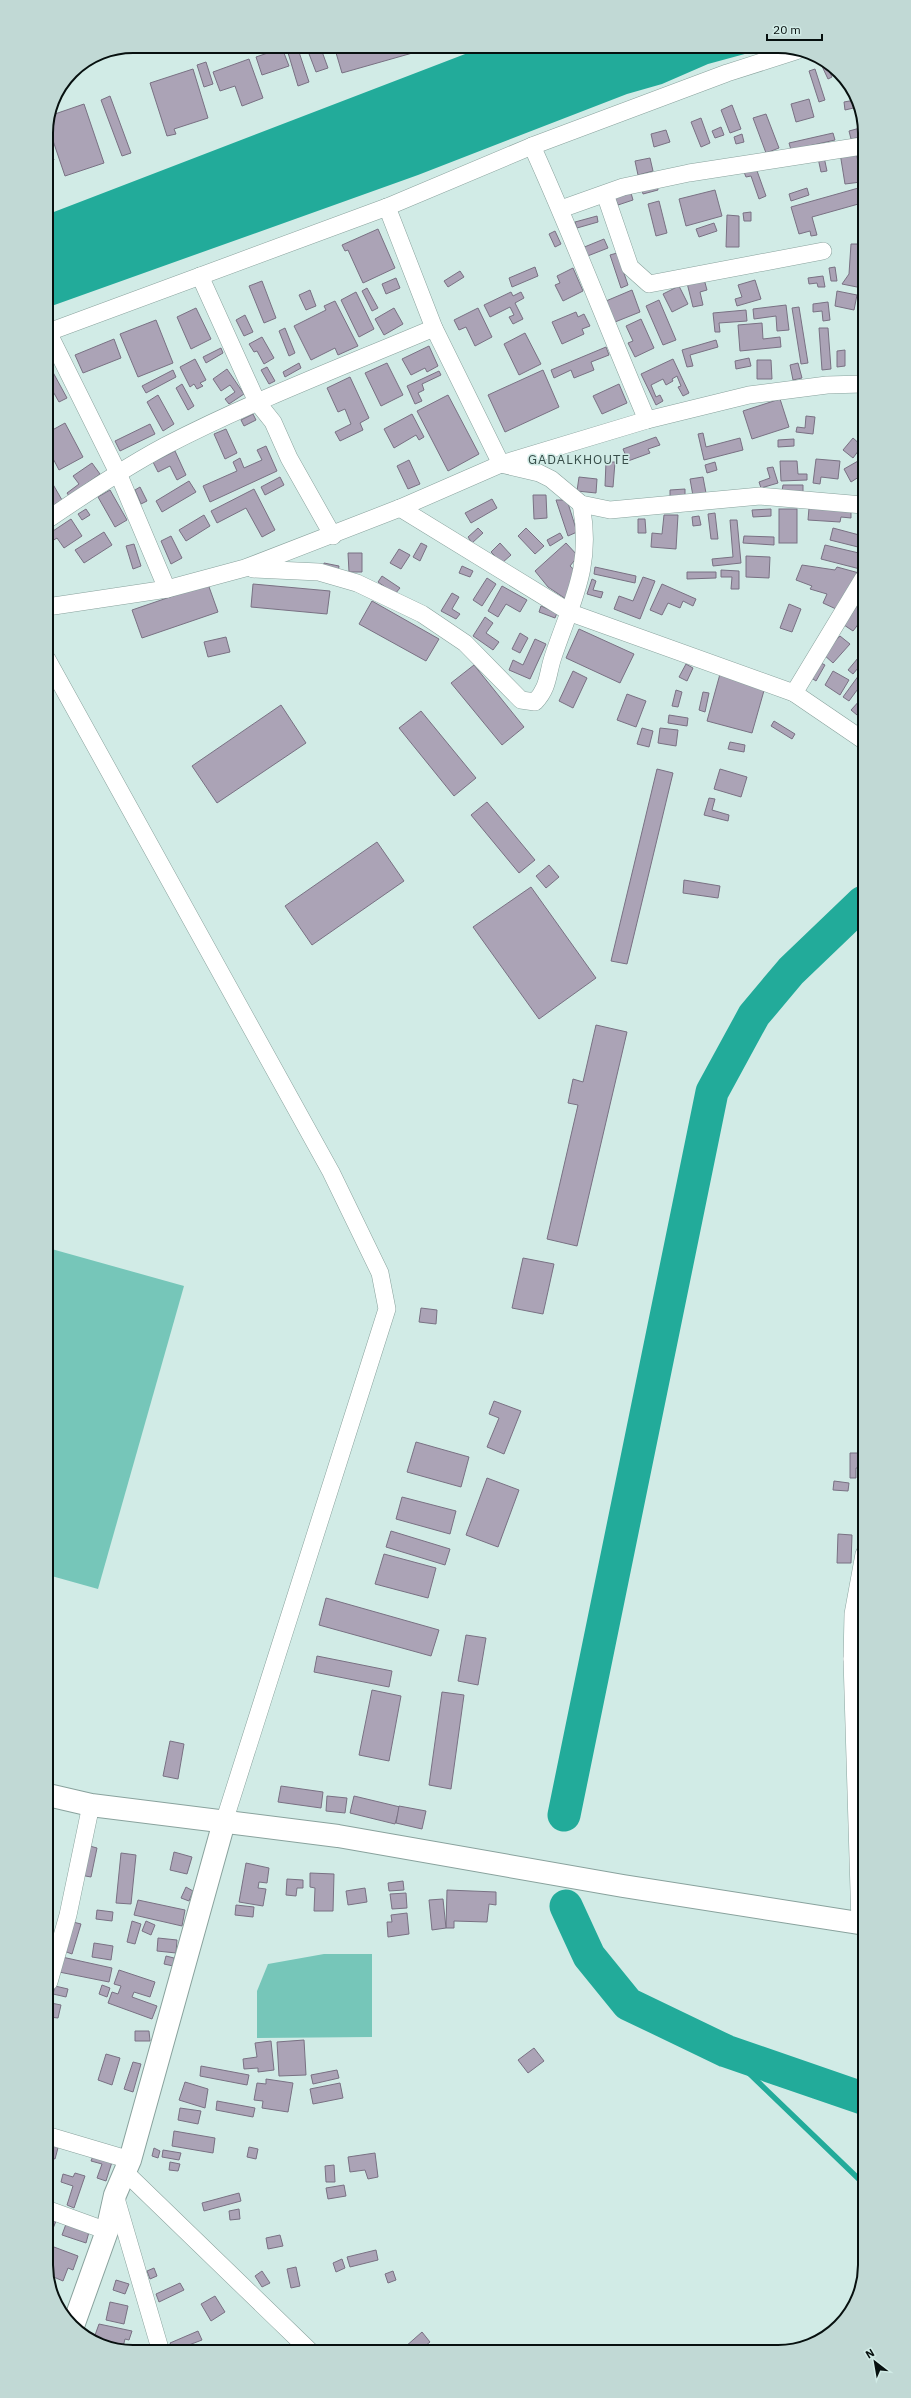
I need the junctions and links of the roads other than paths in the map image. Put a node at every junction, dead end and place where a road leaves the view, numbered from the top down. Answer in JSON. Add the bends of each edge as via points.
{"nodes":[{"id":1,"x":787,"y":54,"type":"edge"},
{"id":2,"x":532,"y":146,"type":"junction"},
{"id":3,"x":858,"y":147,"type":"edge"},
{"id":4,"x":605,"y":194,"type":"junction"},
{"id":5,"x":387,"y":207,"type":"junction"},
{"id":6,"x":560,"y":209,"type":"junction"},
{"id":7,"x":823,"y":250,"type":"dead end"},
{"id":8,"x":200,"y":276,"type":"junction"},
{"id":9,"x":434,"y":328,"type":"junction"},
{"id":10,"x":53,"y":330,"type":"edge"},
{"id":11,"x":53,"y":344,"type":"edge"},
{"id":12,"x":858,"y":384,"type":"edge"},
{"id":13,"x":256,"y":402,"type":"junction"},
{"id":14,"x":647,"y":420,"type":"junction"},
{"id":15,"x":500,"y":464,"type":"junction"},
{"id":16,"x":118,"y":473,"type":"junction"},
{"id":17,"x":581,"y":504,"type":"junction"},
{"id":18,"x":858,"y":504,"type":"edge"},
{"id":19,"x":400,"y":508,"type":"junction"},
{"id":20,"x":53,"y":516,"type":"edge"},
{"id":21,"x":332,"y":536,"type":"junction"},
{"id":22,"x":245,"y":568,"type":"junction"},
{"id":23,"x":858,"y":587,"type":"edge"},
{"id":24,"x":167,"y":588,"type":"junction"},
{"id":25,"x":53,"y":606,"type":"edge"},
{"id":26,"x":570,"y":613,"type":"junction"},
{"id":27,"x":53,"y":670,"type":"edge"},
{"id":28,"x":794,"y":693,"type":"junction"},
{"id":29,"x":858,"y":737,"type":"edge"},
{"id":30,"x":858,"y":1587,"type":"edge"},
{"id":31,"x":858,"y":1659,"type":"edge"},
{"id":32,"x":53,"y":1796,"type":"edge"},
{"id":33,"x":91,"y":1805,"type":"junction"},
{"id":34,"x":224,"y":1822,"type":"junction"},
{"id":35,"x":858,"y":1923,"type":"edge"},
{"id":36,"x":53,"y":1968,"type":"edge"},
{"id":37,"x":53,"y":2137,"type":"edge"},
{"id":38,"x":127,"y":2165,"type":"junction"},
{"id":39,"x":115,"y":2195,"type":"junction"},
{"id":40,"x":53,"y":2211,"type":"edge"},
{"id":41,"x":107,"y":2230,"type":"junction"},
{"id":42,"x":75,"y":2319,"type":"edge"},
{"id":43,"x":159,"y":2345,"type":"edge"},
{"id":44,"x":304,"y":2345,"type":"edge"}],
"edges":[{"from":1,"to":2,"type":"street","via":[[727,73]]},
{"from":2,"to":5,"type":"street"},
{"from":2,"to":6,"type":"street"},
{"from":3,"to":4,"type":"street","via":[[689,173]]},
{"from":4,"to":6,"type":"street"},
{"from":4,"to":7,"type":"street","via":[[630,267],[649,284]]},
{"from":5,"to":8,"type":"street"},
{"from":5,"to":9,"type":"street"},
{"from":6,"to":14,"type":"street"},
{"from":8,"to":10,"type":"street"},
{"from":8,"to":13,"type":"street"},
{"from":9,"to":13,"type":"street"},
{"from":9,"to":15,"type":"street"},
{"from":11,"to":16,"type":"street"},
{"from":12,"to":14,"type":"street","via":[[827,385],[749,395]]},
{"from":13,"to":16,"type":"street","via":[[165,446]]},
{"from":13,"to":21,"type":"street","via":[[273,422],[289,458]]},
{"from":14,"to":15,"type":"street"},
{"from":15,"to":17,"type":"street","via":[[539,473],[551,479]]},
{"from":15,"to":19,"type":"street"},
{"from":16,"to":20,"type":"street"},
{"from":16,"to":24,"type":"street"},
{"from":17,"to":18,"type":"street","via":[[610,510],[760,496]]},
{"from":17,"to":26,"type":"street","via":[[585,526],[584,561]]},
{"from":19,"to":21,"type":"street"},
{"from":19,"to":26,"type":"street"},
{"from":21,"to":22,"type":"street"},
{"from":22,"to":24,"type":"street"},
{"from":22,"to":26,"type":"street","via":[[319,572],[357,583],[422,614],[465,643],[521,700],[535,702],[544,691],[552,658]]},
{"from":23,"to":28,"type":"street"},
{"from":24,"to":25,"type":"street"},
{"from":26,"to":28,"type":"street"},
{"from":27,"to":34,"type":"street","via":[[331,1172],[380,1272],[387,1309]]},
{"from":28,"to":29,"type":"street"},
{"from":30,"to":31,"type":"street","via":[[853,1614]]},
{"from":32,"to":33,"type":"street"},
{"from":33,"to":34,"type":"street"},
{"from":33,"to":36,"type":"street","via":[[68,1915]]},
{"from":34,"to":35,"type":"street","via":[[338,1836]]},
{"from":34,"to":38,"type":"street"},
{"from":37,"to":38,"type":"street"},
{"from":38,"to":39,"type":"street"},
{"from":38,"to":44,"type":"street"},
{"from":39,"to":41,"type":"street"},
{"from":39,"to":43,"type":"street"},
{"from":40,"to":41,"type":"street"},
{"from":41,"to":42,"type":"street"}]}
